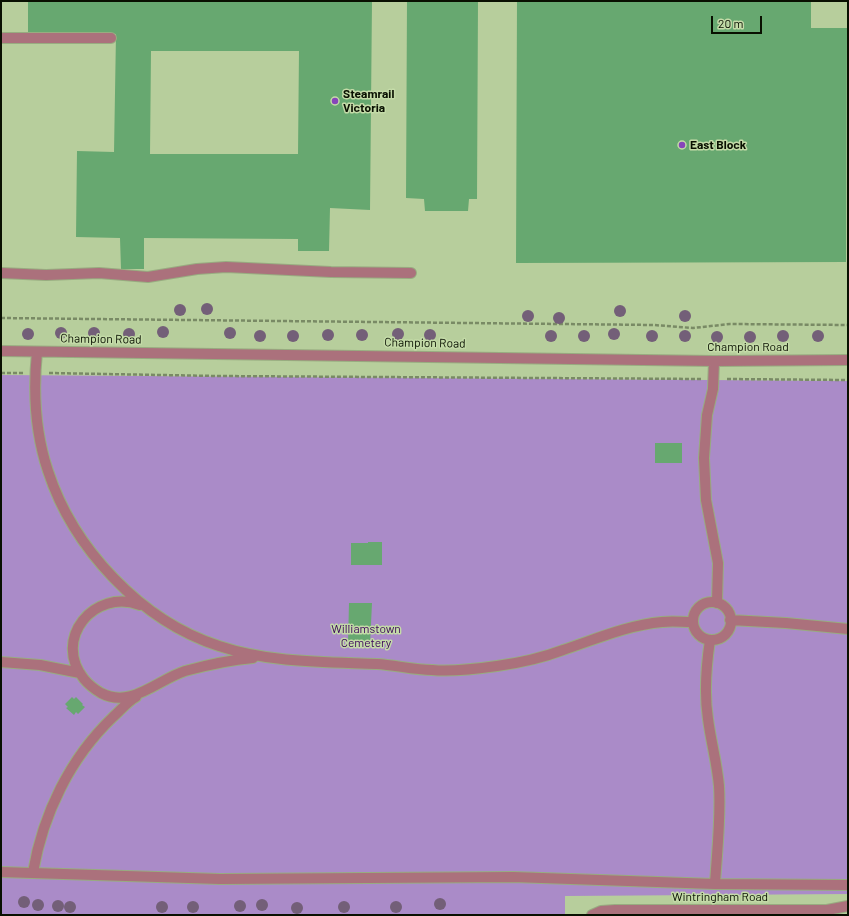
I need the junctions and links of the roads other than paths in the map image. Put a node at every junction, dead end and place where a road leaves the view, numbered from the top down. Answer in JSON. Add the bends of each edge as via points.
{"nodes":[{"id":1,"x":1,"y":38,"type":"edge"},
{"id":2,"x":111,"y":38,"type":"dead end"},
{"id":3,"x":1,"y":273,"type":"edge"},
{"id":4,"x":411,"y":273,"type":"dead end"},
{"id":5,"x":1,"y":351,"type":"edge"},
{"id":6,"x":37,"y":352,"type":"junction"},
{"id":7,"x":714,"y":360,"type":"junction"},
{"id":8,"x":848,"y":360,"type":"edge"},
{"id":9,"x":717,"y":603,"type":"junction"},
{"id":10,"x":147,"y":608,"type":"junction"},
{"id":11,"x":730,"y":620,"type":"junction"},
{"id":12,"x":692,"y":622,"type":"junction"},
{"id":13,"x":848,"y":629,"type":"edge"},
{"id":14,"x":710,"y":640,"type":"junction"},
{"id":15,"x":263,"y":657,"type":"junction"},
{"id":16,"x":1,"y":662,"type":"edge"},
{"id":17,"x":80,"y":673,"type":"junction"},
{"id":18,"x":146,"y":691,"type":"junction"},
{"id":19,"x":1,"y":872,"type":"edge"},
{"id":20,"x":33,"y":872,"type":"junction"},
{"id":21,"x":715,"y":884,"type":"junction"},
{"id":22,"x":848,"y":885,"type":"edge"},
{"id":23,"x":848,"y":906,"type":"edge"},
{"id":24,"x":592,"y":915,"type":"edge"}],
"edges":[{"from":1,"to":2,"type":"street"},
{"from":3,"to":4,"type":"street","via":[[99,273],[148,277],[226,267]]},
{"from":5,"to":6,"type":"street","name":"Champion Road"},
{"from":6,"to":7,"type":"street","name":"Champion Road"},
{"from":6,"to":10,"type":"street","via":[[36,410],[43,456],[61,504],[96,557],[124,589]]},
{"from":7,"to":8,"type":"street","name":"Champion Road"},
{"from":7,"to":9,"type":"street","via":[[704,458],[706,500],[718,563]]},
{"from":9,"to":11,"type":"street","via":[[728,611]]},
{"from":9,"to":12,"type":"street","via":[[700,606]]},
{"from":10,"to":15,"type":"street","via":[[194,636],[219,646]]},
{"from":10,"to":17,"type":"street","via":[[130,602],[114,602],[97,608],[87,616],[80,625],[74,643],[74,658]]},
{"from":11,"to":13,"type":"street"},
{"from":11,"to":14,"type":"street","via":[[725,634],[719,639]]},
{"from":12,"to":14,"type":"street","via":[[700,637]]},
{"from":12,"to":15,"type":"street","via":[[668,621],[637,626],[540,657],[480,668],[433,671],[380,664]]},
{"from":14,"to":21,"type":"street","via":[[706,710],[718,778],[720,809]]},
{"from":15,"to":18,"type":"street","via":[[228,661],[185,672]]},
{"from":16,"to":17,"type":"street","via":[[40,665]]},
{"from":17,"to":18,"type":"street","via":[[93,688],[109,696],[128,697]]},
{"from":18,"to":20,"type":"street","via":[[126,704],[102,728],[74,766],[48,816]]},
{"from":19,"to":20,"type":"street"},
{"from":20,"to":21,"type":"street","via":[[220,879],[513,877]]},
{"from":21,"to":22,"type":"street"},
{"from":23,"to":24,"type":"street","name":"Wintringham Road","via":[[827,910],[615,910]]}]}
